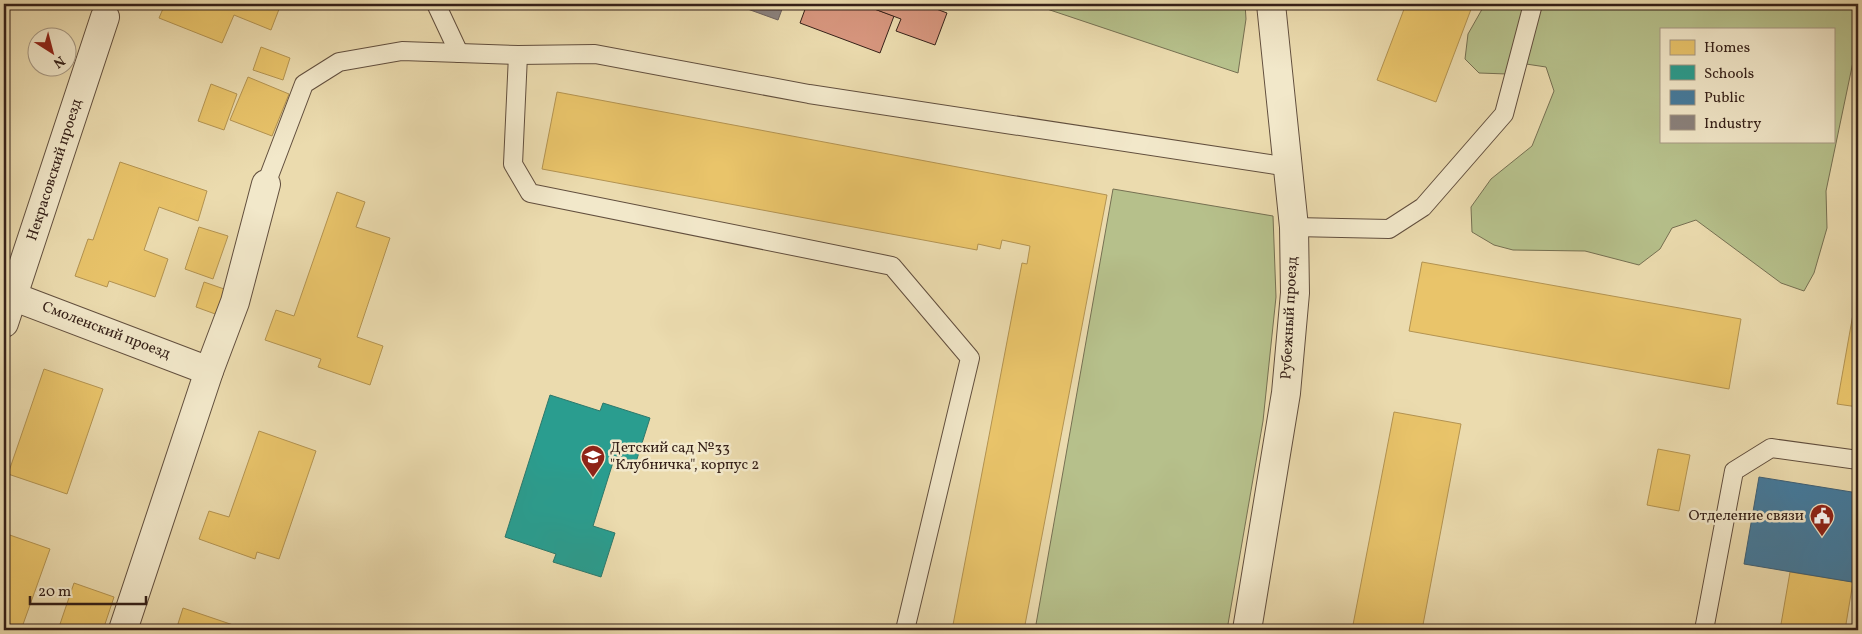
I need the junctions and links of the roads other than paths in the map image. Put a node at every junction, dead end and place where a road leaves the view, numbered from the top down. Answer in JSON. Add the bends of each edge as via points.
{"nodes":[{"id":1,"x":436,"y":4,"type":"edge"},
{"id":2,"x":1271,"y":4,"type":"edge"},
{"id":3,"x":1533,"y":4,"type":"edge"},
{"id":4,"x":105,"y":17,"type":"dead end"},
{"id":5,"x":459,"y":53,"type":"junction"},
{"id":6,"x":518,"y":55,"type":"junction"},
{"id":7,"x":1289,"y":167,"type":"junction"},
{"id":8,"x":266,"y":184,"type":"joint"},
{"id":9,"x":1294,"y":227,"type":"junction"},
{"id":10,"x":9,"y":294,"type":"edge"},
{"id":11,"x":4,"y":323,"type":"edge"},
{"id":12,"x":208,"y":370,"type":"junction"},
{"id":13,"x":1858,"y":460,"type":"edge"},
{"id":14,"x":123,"y":630,"type":"edge"},
{"id":15,"x":905,"y":630,"type":"edge"},
{"id":16,"x":1247,"y":630,"type":"edge"},
{"id":17,"x":1704,"y":630,"type":"edge"}],
"edges":[{"from":1,"to":5,"type":"lane"},
{"from":2,"to":7,"type":"street","name":"Рубежный проезд"},
{"from":3,"to":9,"type":"lane","via":[[1504,114],[1423,207],[1389,229]]},
{"from":4,"to":10,"type":"street","name":"Некрасовский проезд"},
{"from":5,"to":6,"type":"lane"},
{"from":5,"to":8,"type":"lane","via":[[402,51],[339,62],[304,84]]},
{"from":6,"to":7,"type":"lane","via":[[595,54],[809,94]]},
{"from":6,"to":15,"type":"lane","via":[[513,164],[530,193],[892,266],[970,358]]},
{"from":7,"to":9,"type":"street","name":"Рубежный проезд"},
{"from":8,"to":12,"type":"street","via":[[235,302]]},
{"from":9,"to":16,"type":"street","name":"Рубежный проезд","via":[[1295,293],[1286,393]]},
{"from":10,"to":11,"type":"street","name":"Некрасовский проезд"},
{"from":10,"to":12,"type":"street","name":"Смоленский проезд"},
{"from":12,"to":14,"type":"street"},
{"from":13,"to":17,"type":"lane","via":[[1771,448],[1734,471]]}]}
